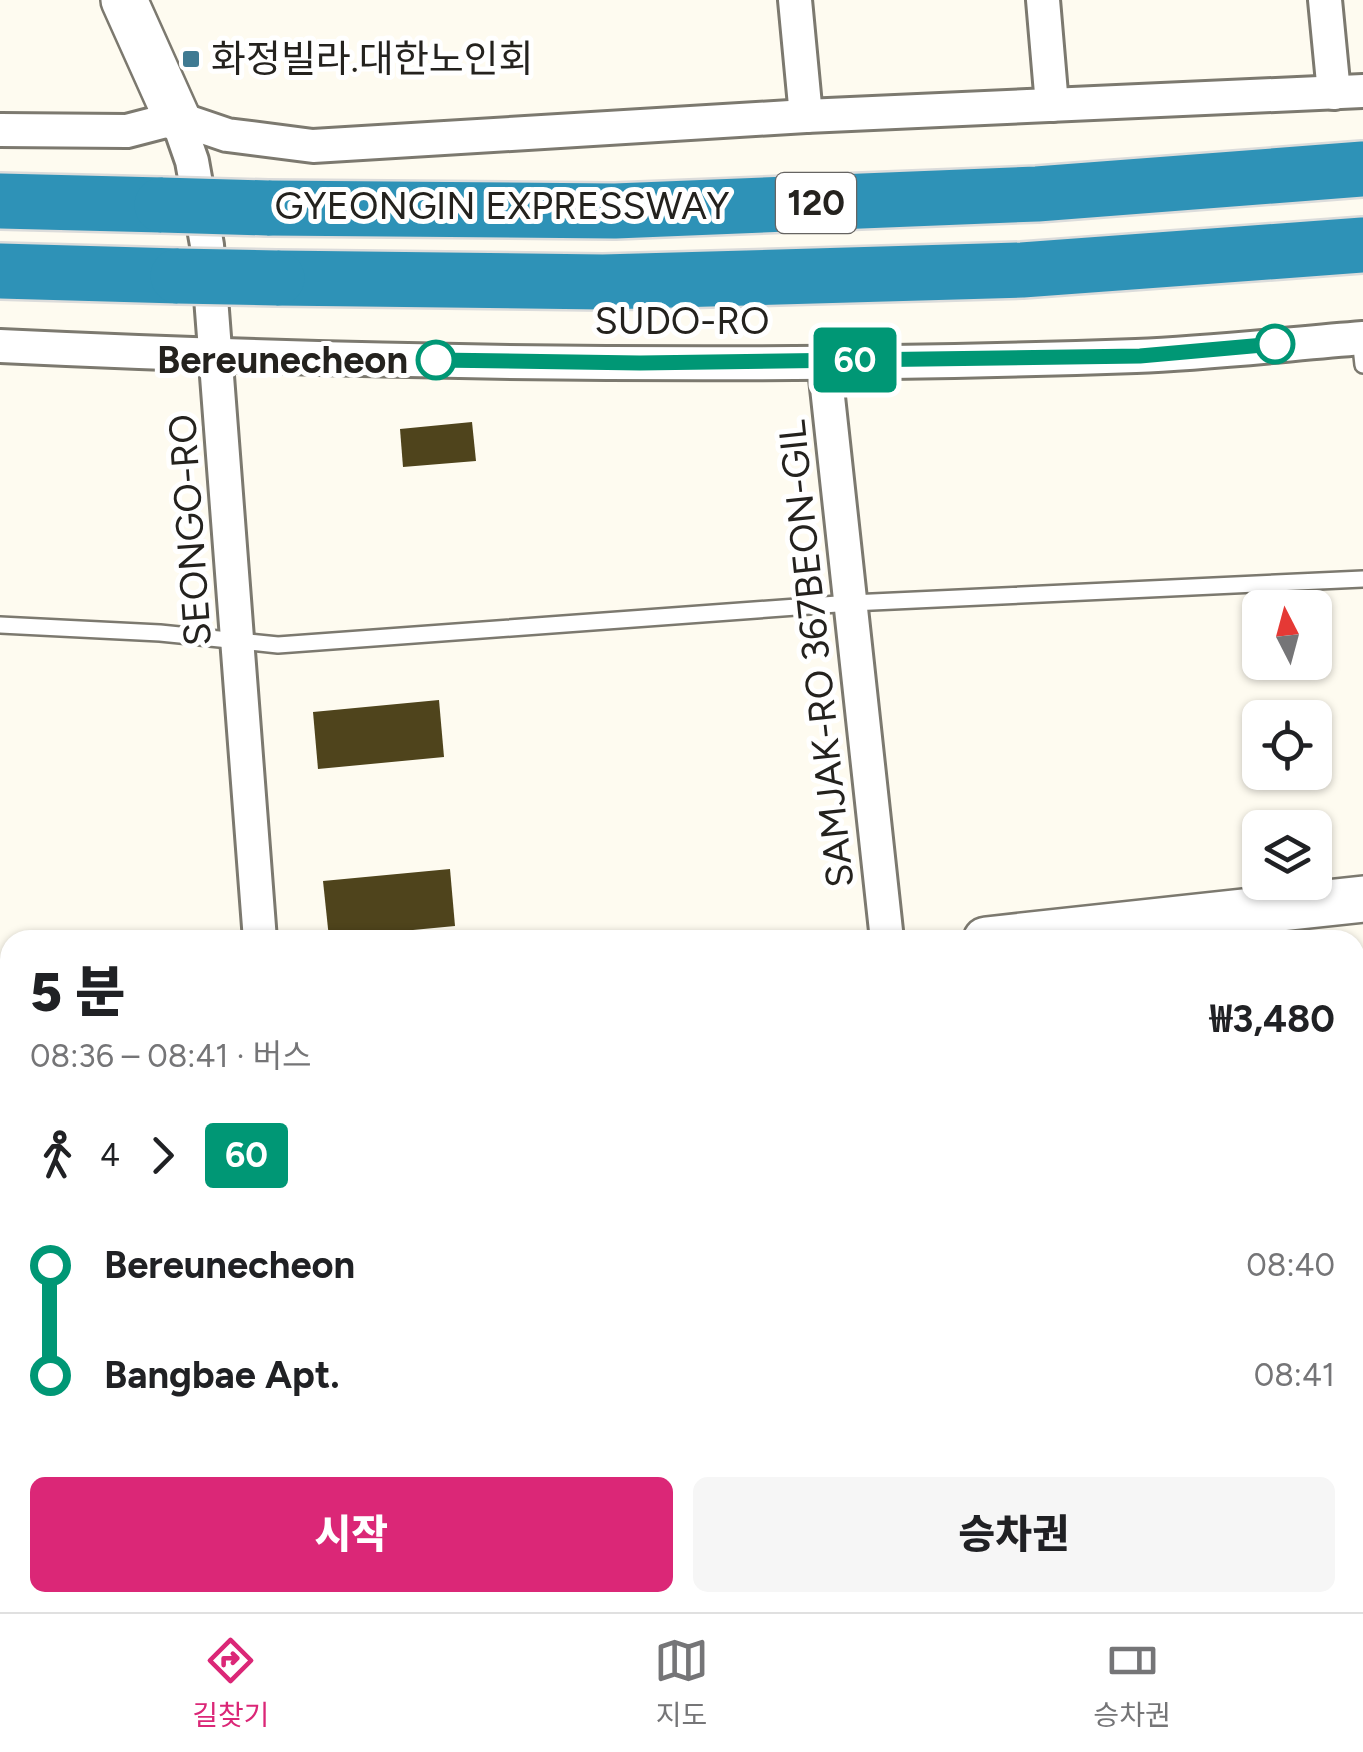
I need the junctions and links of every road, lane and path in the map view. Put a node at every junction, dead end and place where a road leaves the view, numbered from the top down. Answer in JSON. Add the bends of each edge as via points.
{"nodes":[{"id":1,"x":124,"y":0,"type":"edge"},
{"id":2,"x":795,"y":0,"type":"edge"},
{"id":3,"x":1043,"y":0,"type":"edge"},
{"id":4,"x":1324,"y":0,"type":"edge"},
{"id":5,"x":1349,"y":92,"type":"edge"},
{"id":6,"x":1052,"y":105,"type":"junction"},
{"id":7,"x":806,"y":116,"type":"junction"},
{"id":8,"x":177,"y":118,"type":"junction"},
{"id":9,"x":0,"y":130,"type":"edge"},
{"id":10,"x":1363,"y":169,"type":"edge"},
{"id":11,"x":0,"y":201,"type":"edge"},
{"id":12,"x":1363,"y":245,"type":"edge"},
{"id":13,"x":0,"y":270,"type":"edge"},
{"id":14,"x":0,"y":346,"type":"edge"},
{"id":15,"x":1362,"y":347,"type":"edge"},
{"id":16,"x":218,"y":356,"type":"junction"},
{"id":17,"x":824,"y":360,"type":"junction"},
{"id":18,"x":1363,"y":579,"type":"edge"},
{"id":19,"x":852,"y":603,"type":"junction"},
{"id":20,"x":0,"y":624,"type":"edge"},
{"id":21,"x":238,"y":643,"type":"junction"},
{"id":22,"x":1363,"y":899,"type":"edge"},
{"id":23,"x":259,"y":930,"type":"edge"},
{"id":24,"x":886,"y":930,"type":"edge"},
{"id":25,"x":1078,"y":930,"type":"edge"}],
"edges":[{"from":1,"to":8,"type":"street"},
{"from":2,"to":7,"type":"street"},
{"from":3,"to":6,"type":"street"},
{"from":4,"to":5,"type":"street"},
{"from":5,"to":6,"type":"street"},
{"from":6,"to":7,"type":"street"},
{"from":7,"to":8,"type":"street","via":[[312,146],[227,136]]},
{"from":8,"to":9,"type":"street","via":[[127,130]]},
{"from":8,"to":16,"type":"street","name":"SEONGO-RO","via":[[199,192]]},
{"from":10,"to":11,"type":"highway","name":"GYEONGIN EXPRESSWAY","number":"120","bridge":true,"via":[[1037,194],[614,210]]},
{"from":12,"to":13,"type":"highway","name":"GYEONGIN EXPRESSWAY","number":"120","bridge":true,"via":[[1022,270],[603,282]]},
{"from":14,"to":16,"type":"street","name":"SUDO-RO"},
{"from":15,"to":17,"type":"street","name":"SUDO-RO"},
{"from":16,"to":17,"type":"street","name":"SUDO-RO"},
{"from":16,"to":21,"type":"street","name":"SEONGO-RO"},
{"from":17,"to":19,"type":"street","name":"SAMJAK-RO 367BEON-GIL"},
{"from":18,"to":19,"type":"lane"},
{"from":19,"to":21,"type":"lane"},
{"from":19,"to":24,"type":"street","name":"SAMJAK-RO 367BEON-GIL"},
{"from":20,"to":21,"type":"lane"},
{"from":21,"to":23,"type":"street","name":"SEONGO-RO"},
{"from":22,"to":25,"type":"street"}]}
